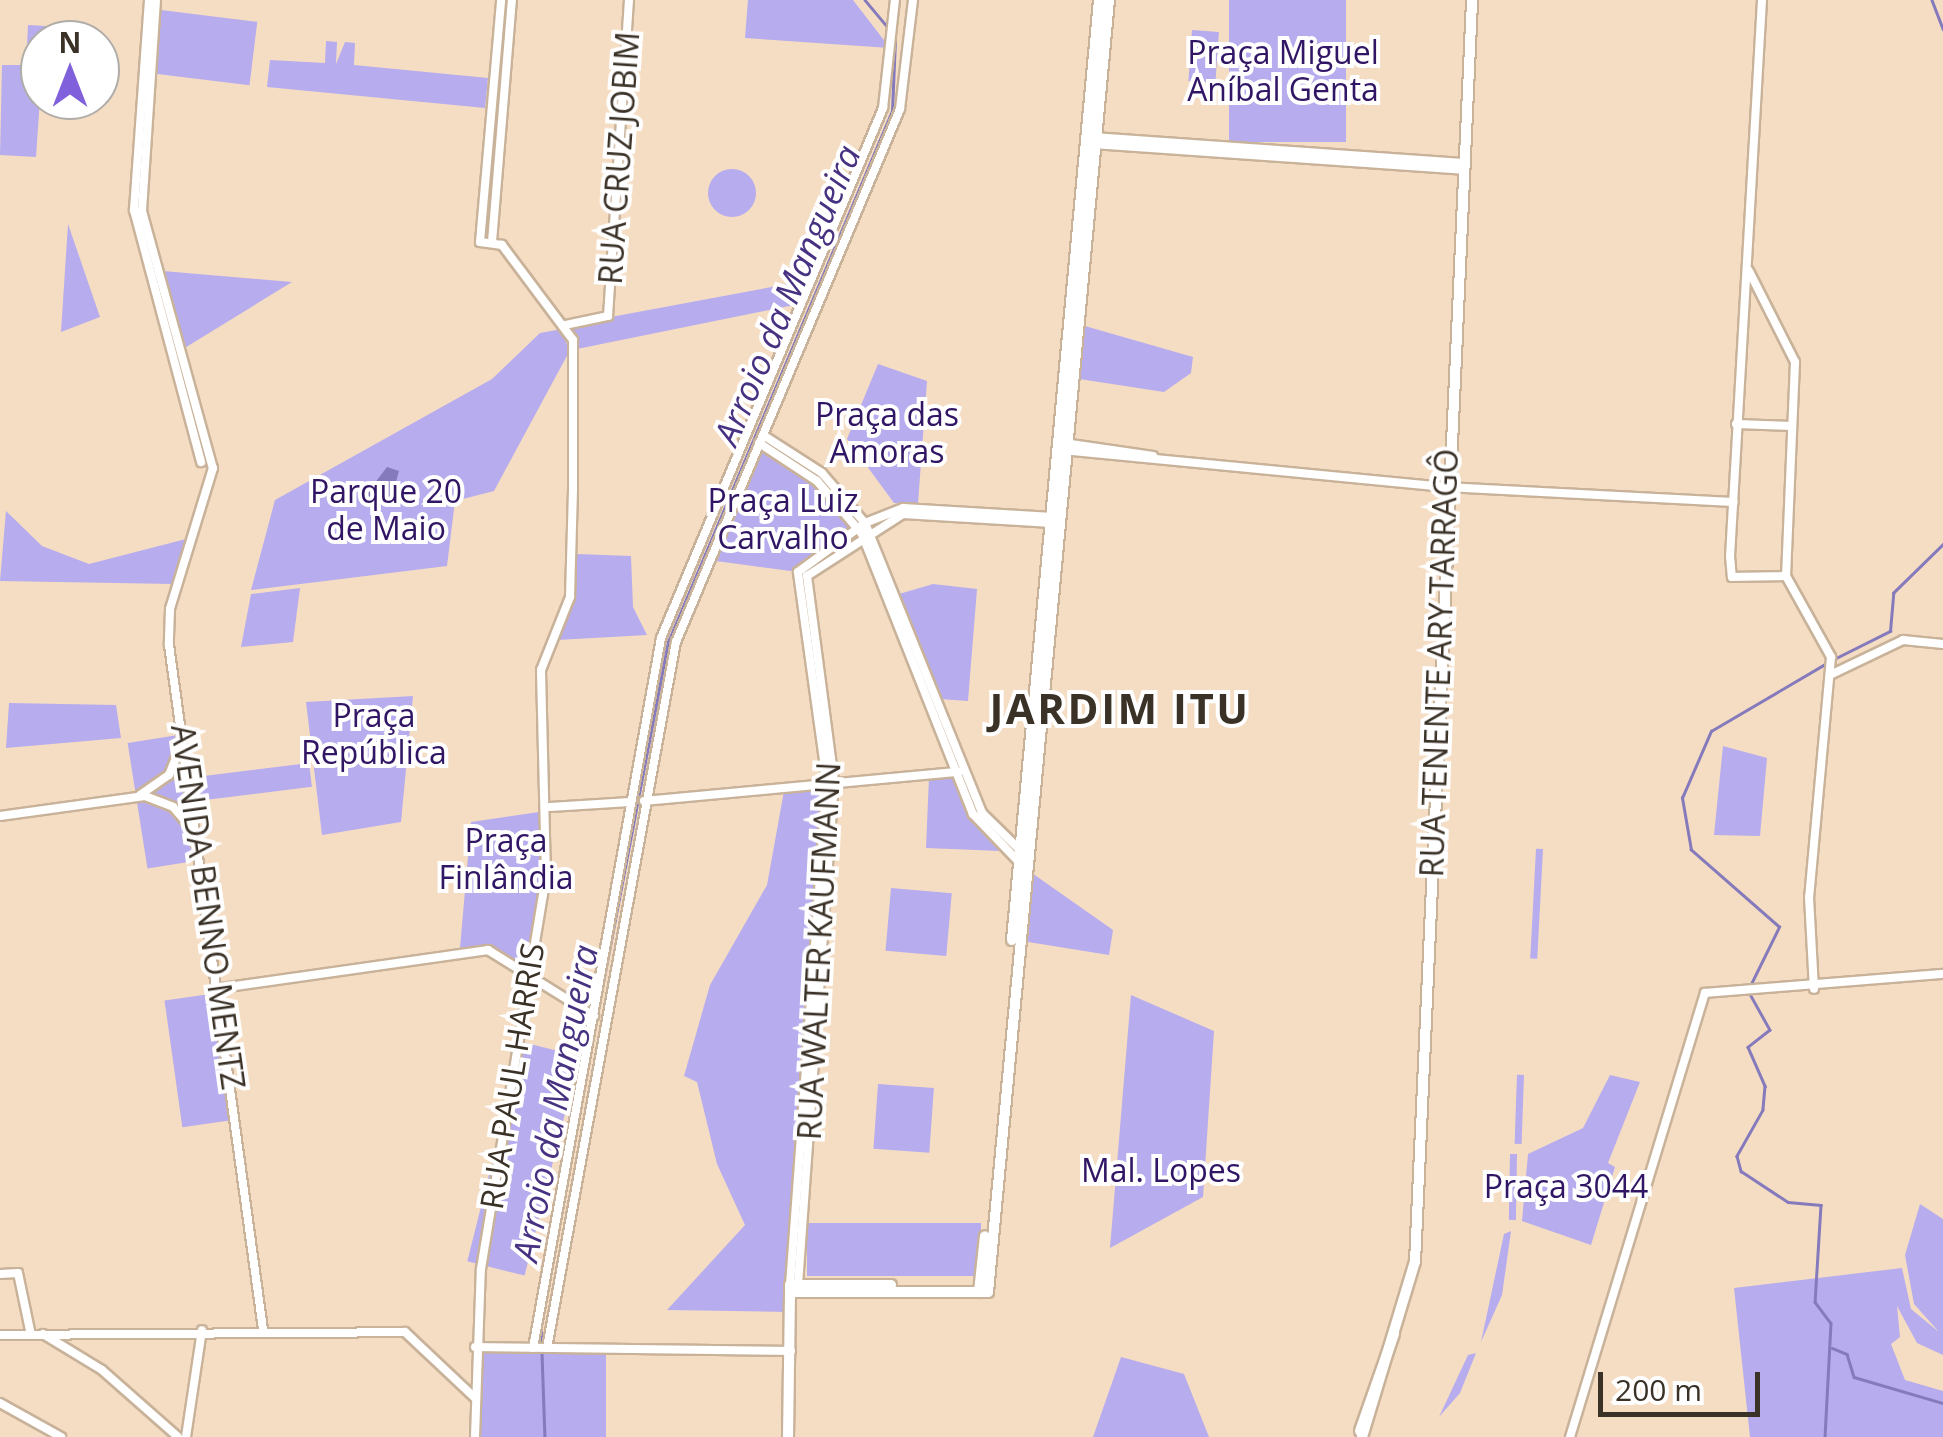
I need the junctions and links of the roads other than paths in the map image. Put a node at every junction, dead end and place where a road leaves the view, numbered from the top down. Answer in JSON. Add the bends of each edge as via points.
{"nodes":[{"id":1,"x":152,"y":0,"type":"edge"},
{"id":2,"x":501,"y":0,"type":"edge"},
{"id":3,"x":512,"y":0,"type":"edge"},
{"id":4,"x":629,"y":0,"type":"edge"},
{"id":5,"x":895,"y":0,"type":"edge"},
{"id":6,"x":913,"y":0,"type":"edge"},
{"id":7,"x":1098,"y":0,"type":"edge"},
{"id":8,"x":1109,"y":0,"type":"edge"},
{"id":9,"x":1472,"y":0,"type":"edge"},
{"id":10,"x":1762,"y":0,"type":"edge"},
{"id":11,"x":884,"y":125,"type":"junction"},
{"id":12,"x":1089,"y":140,"type":"junction"},
{"id":13,"x":1463,"y":167,"type":"junction"},
{"id":14,"x":492,"y":242,"type":"junction"},
{"id":15,"x":1749,"y":271,"type":"junction"},
{"id":16,"x":565,"y":325,"type":"junction"},
{"id":17,"x":1736,"y":424,"type":"junction"},
{"id":18,"x":1792,"y":426,"type":"junction"},
{"id":19,"x":761,"y":439,"type":"junction"},
{"id":20,"x":1058,"y":446,"type":"junction"},
{"id":21,"x":1445,"y":487,"type":"junction"},
{"id":22,"x":1734,"y":502,"type":"junction"},
{"id":23,"x":1052,"y":520,"type":"junction"},
{"id":24,"x":863,"y":529,"type":"junction"},
{"id":25,"x":1786,"y":576,"type":"junction"},
{"id":26,"x":1943,"y":644,"type":"edge"},
{"id":27,"x":1830,"y":666,"type":"junction"},
{"id":28,"x":182,"y":730,"type":"junction"},
{"id":29,"x":961,"y":772,"type":"junction"},
{"id":30,"x":190,"y":776,"type":"junction"},
{"id":31,"x":166,"y":779,"type":"junction"},
{"id":32,"x":830,"y":782,"type":"junction"},
{"id":33,"x":131,"y":797,"type":"junction"},
{"id":34,"x":162,"y":800,"type":"junction"},
{"id":35,"x":637,"y":802,"type":"junction"},
{"id":36,"x":195,"y":804,"type":"junction"},
{"id":37,"x":173,"y":807,"type":"junction"},
{"id":38,"x":550,"y":807,"type":"junction"},
{"id":39,"x":0,"y":816,"type":"edge"},
{"id":40,"x":198,"y":844,"type":"junction"},
{"id":41,"x":1021,"y":858,"type":"junction"},
{"id":42,"x":1943,"y":974,"type":"edge"},
{"id":43,"x":527,"y":981,"type":"junction"},
{"id":44,"x":221,"y":988,"type":"junction"},
{"id":45,"x":1814,"y":989,"type":"junction"},
{"id":46,"x":597,"y":1016,"type":"junction"},
{"id":47,"x":0,"y":1274,"type":"edge"},
{"id":48,"x":794,"y":1289,"type":"junction"},
{"id":49,"x":541,"y":1315,"type":"junction"},
{"id":50,"x":22,"y":1324,"type":"junction"},
{"id":51,"x":263,"y":1329,"type":"junction"},
{"id":52,"x":202,"y":1330,"type":"junction"},
{"id":53,"x":31,"y":1334,"type":"junction"},
{"id":54,"x":42,"y":1334,"type":"junction"},
{"id":55,"x":16,"y":1335,"type":"junction"},
{"id":56,"x":0,"y":1336,"type":"edge"},
{"id":57,"x":475,"y":1347,"type":"junction"},
{"id":58,"x":540,"y":1348,"type":"junction"},
{"id":59,"x":792,"y":1351,"type":"junction"},
{"id":60,"x":475,"y":1376,"type":"junction"},
{"id":61,"x":455,"y":1378,"type":"junction"},
{"id":62,"x":475,"y":1398,"type":"junction"},
{"id":63,"x":0,"y":1403,"type":"edge"},
{"id":64,"x":61,"y":1437,"type":"edge"},
{"id":65,"x":178,"y":1437,"type":"edge"},
{"id":66,"x":186,"y":1437,"type":"edge"},
{"id":67,"x":476,"y":1437,"type":"edge"},
{"id":68,"x":788,"y":1437,"type":"edge"},
{"id":69,"x":1360,"y":1437,"type":"edge"},
{"id":70,"x":1570,"y":1437,"type":"edge"}],
"edges":[{"from":1,"to":28,"type":"street","name":"AVENIDA BENNO MENTZ","via":[[142,211],[204,462],[168,623]]},
{"from":2,"to":14,"type":"street","via":[[480,242]]},
{"from":3,"to":14,"type":"street"},
{"from":4,"to":16,"type":"street","name":"RUA CRUZ JOBIM","via":[[608,316]]},
{"from":5,"to":11,"type":"street"},
{"from":6,"to":11,"type":"street"},
{"from":7,"to":12,"type":"main road"},
{"from":8,"to":12,"type":"main road"},
{"from":9,"to":13,"type":"main road","name":"RUA TENENTE ARY TARRAGÔ"},
{"from":10,"to":15,"type":"street"},
{"from":11,"to":19,"type":"street"},
{"from":11,"to":35,"type":"street","via":[[661,638]]},
{"from":12,"to":13,"type":"street"},
{"from":12,"to":20,"type":"main road"},
{"from":13,"to":21,"type":"main road","name":"RUA TENENTE ARY TARRAGÔ"},
{"from":14,"to":16,"type":"street","via":[[504,247]]},
{"from":15,"to":17,"type":"street"},
{"from":15,"to":18,"type":"street","via":[[1795,362]]},
{"from":16,"to":38,"type":"street","name":"RUA PAUL HARRIS","via":[[576,351],[570,597],[541,670]]},
{"from":17,"to":18,"type":"street"},
{"from":17,"to":22,"type":"street"},
{"from":18,"to":25,"type":"street"},
{"from":19,"to":24,"type":"street","via":[[822,473]]},
{"from":19,"to":35,"type":"street","via":[[676,642]]},
{"from":20,"to":21,"type":"street"},
{"from":20,"to":23,"type":"main road"},
{"from":21,"to":22,"type":"street"},
{"from":21,"to":69,"type":"main road","name":"RUA TENENTE ARY TARRAGÔ","via":[[1415,1262]]},
{"from":22,"to":25,"type":"street","via":[[1732,577]]},
{"from":23,"to":24,"type":"street","via":[[902,508]]},
{"from":23,"to":41,"type":"main road"},
{"from":24,"to":29,"type":"street"},
{"from":24,"to":32,"type":"street","name":"RUA WALTER KAUFMANN","via":[[802,576]]},
{"from":25,"to":27,"type":"street"},
{"from":26,"to":27,"type":"street","via":[[1902,640]]},
{"from":27,"to":45,"type":"street","via":[[1808,897]]},
{"from":28,"to":30,"type":"street","name":"AVENIDA BENNO MENTZ"},
{"from":28,"to":31,"type":"street"},
{"from":29,"to":32,"type":"street"},
{"from":29,"to":41,"type":"street","via":[[988,824]]},
{"from":30,"to":31,"type":"street"},
{"from":30,"to":36,"type":"street","name":"AVENIDA BENNO MENTZ"},
{"from":31,"to":33,"type":"street"},
{"from":31,"to":34,"type":"street"},
{"from":32,"to":35,"type":"street"},
{"from":32,"to":48,"type":"street","name":"RUA WALTER KAUFMANN"},
{"from":33,"to":34,"type":"street"},
{"from":33,"to":39,"type":"street"},
{"from":34,"to":37,"type":"street"},
{"from":35,"to":38,"type":"street"},
{"from":35,"to":46,"type":"street"},
{"from":35,"to":46,"type":"street"},
{"from":36,"to":37,"type":"street"},
{"from":36,"to":40,"type":"street","name":"AVENIDA BENNO MENTZ"},
{"from":37,"to":40,"type":"street"},
{"from":38,"to":43,"type":"street","name":"RUA PAUL HARRIS"},
{"from":40,"to":44,"type":"street","name":"AVENIDA BENNO MENTZ"},
{"from":41,"to":48,"type":"main road","via":[[984,1289]]},
{"from":42,"to":45,"type":"street"},
{"from":43,"to":44,"type":"street","via":[[485,950]]},
{"from":43,"to":46,"type":"street"},
{"from":43,"to":57,"type":"street","name":"RUA PAUL HARRIS","via":[[481,1269]]},
{"from":44,"to":51,"type":"street","name":"AVENIDA BENNO MENTZ"},
{"from":45,"to":70,"type":"street","via":[[1705,992]]},
{"from":46,"to":49,"type":"street"},
{"from":46,"to":49,"type":"street"},
{"from":47,"to":50,"type":"street","via":[[18,1273]]},
{"from":48,"to":59,"type":"main road","name":"RUA WALTER KAUFMANN"},
{"from":49,"to":58,"type":"street"},
{"from":50,"to":53,"type":"street"},
{"from":50,"to":55,"type":"street"},
{"from":51,"to":52,"type":"street"},
{"from":51,"to":61,"type":"street","via":[[410,1334]]},
{"from":52,"to":54,"type":"street"},
{"from":52,"to":66,"type":"street"},
{"from":53,"to":54,"type":"street"},
{"from":53,"to":55,"type":"street"},
{"from":54,"to":65,"type":"street","via":[[102,1370]]},
{"from":55,"to":56,"type":"street"},
{"from":57,"to":58,"type":"street"},
{"from":57,"to":60,"type":"street","name":"RUA PAUL HARRIS"},
{"from":58,"to":59,"type":"street"},
{"from":59,"to":68,"type":"main road","name":"RUA WALTER KAUFMANN"},
{"from":60,"to":61,"type":"street"},
{"from":60,"to":62,"type":"street","name":"RUA PAUL HARRIS"},
{"from":61,"to":62,"type":"street"},
{"from":62,"to":67,"type":"street","name":"RUA PAUL HARRIS"},
{"from":63,"to":64,"type":"street"}]}
